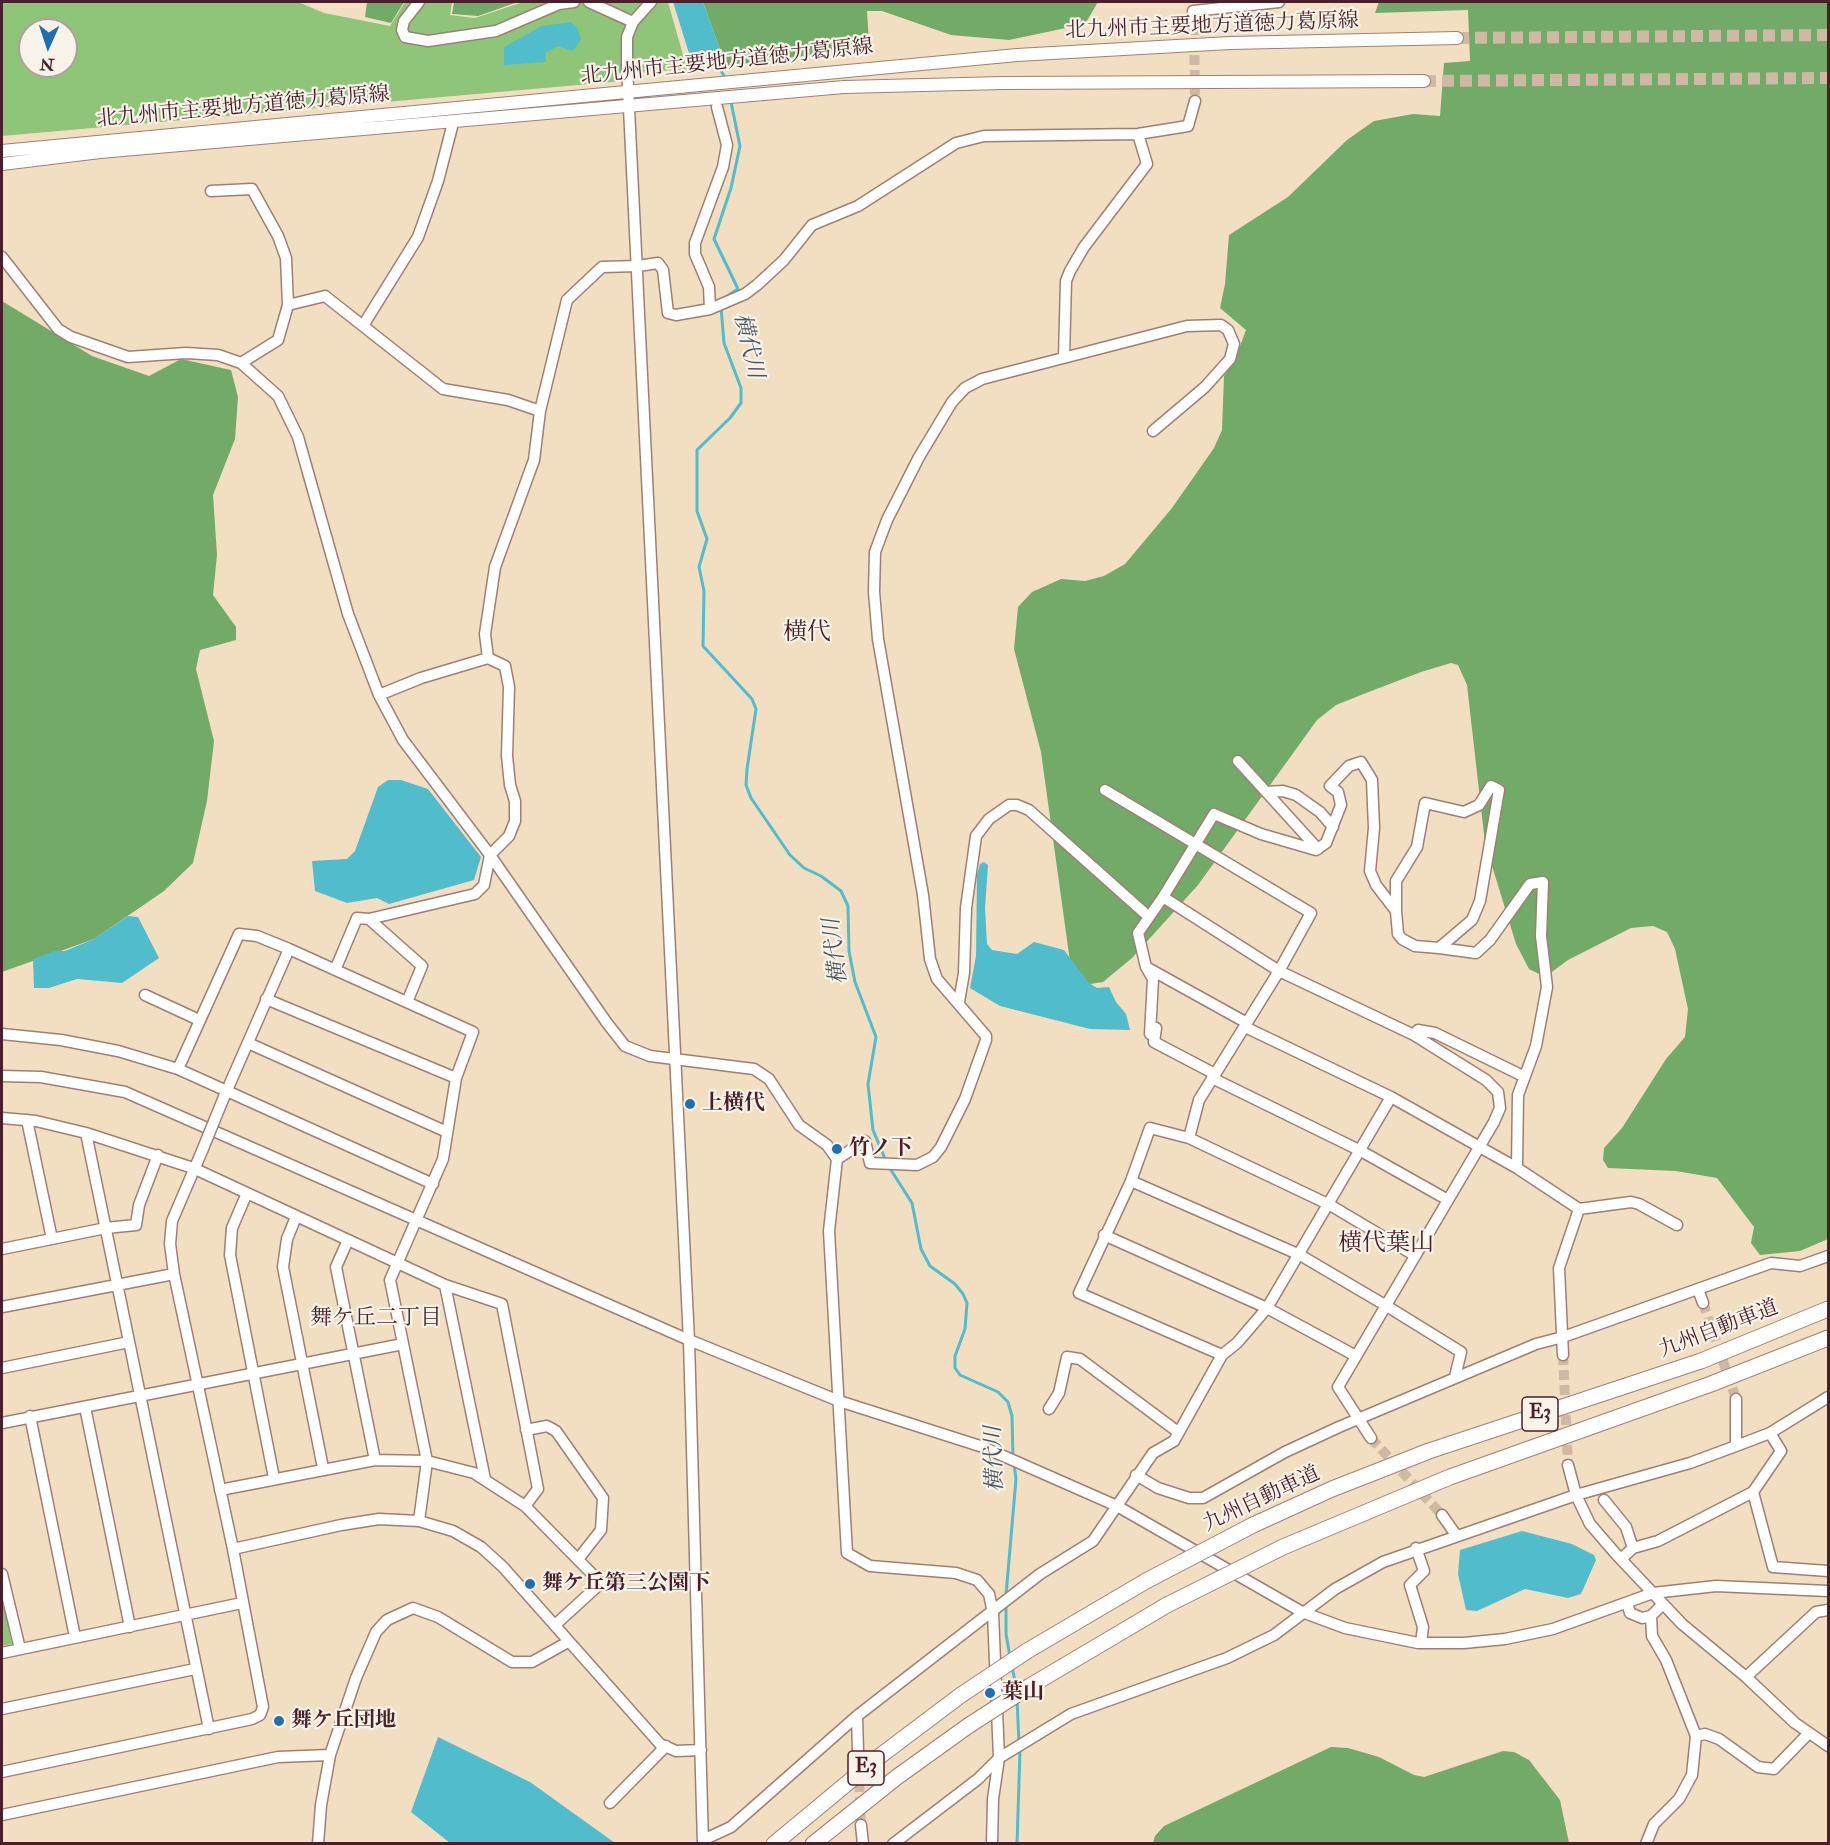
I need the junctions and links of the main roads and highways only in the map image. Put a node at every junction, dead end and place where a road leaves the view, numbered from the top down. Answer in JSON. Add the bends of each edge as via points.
{"nodes":[{"id":1,"x":1457,"y":38,"type":"tunnel mouth"},
{"id":2,"x":1424,"y":81,"type":"tunnel mouth"},
{"id":3,"x":2,"y":151,"type":"edge"},
{"id":4,"x":2,"y":164,"type":"edge"},
{"id":5,"x":1828,"y":1309,"type":"edge"},
{"id":6,"x":1828,"y":1338,"type":"edge"},
{"id":7,"x":774,"y":1844,"type":"edge"},
{"id":8,"x":813,"y":1844,"type":"edge"}],
"edges":[{"from":1,"to":3,"type":"main road","name":"北九州市主要地方道徳力葛原線","via":[[1230,43],[1017,55]]},
{"from":2,"to":4,"type":"main road","name":"北九州市主要地方道徳力葛原線","via":[[844,87]]},
{"from":5,"to":7,"type":"highway","name":"九州自動車道","number":"E3","bridge":true,"via":[[1701,1361],[1429,1451],[1253,1525],[1146,1581],[1027,1651],[961,1695]]},
{"from":6,"to":8,"type":"highway","number":"E3","bridge":true,"via":[[1450,1477],[1282,1547],[1167,1605],[1030,1686],[897,1776]]}]}
